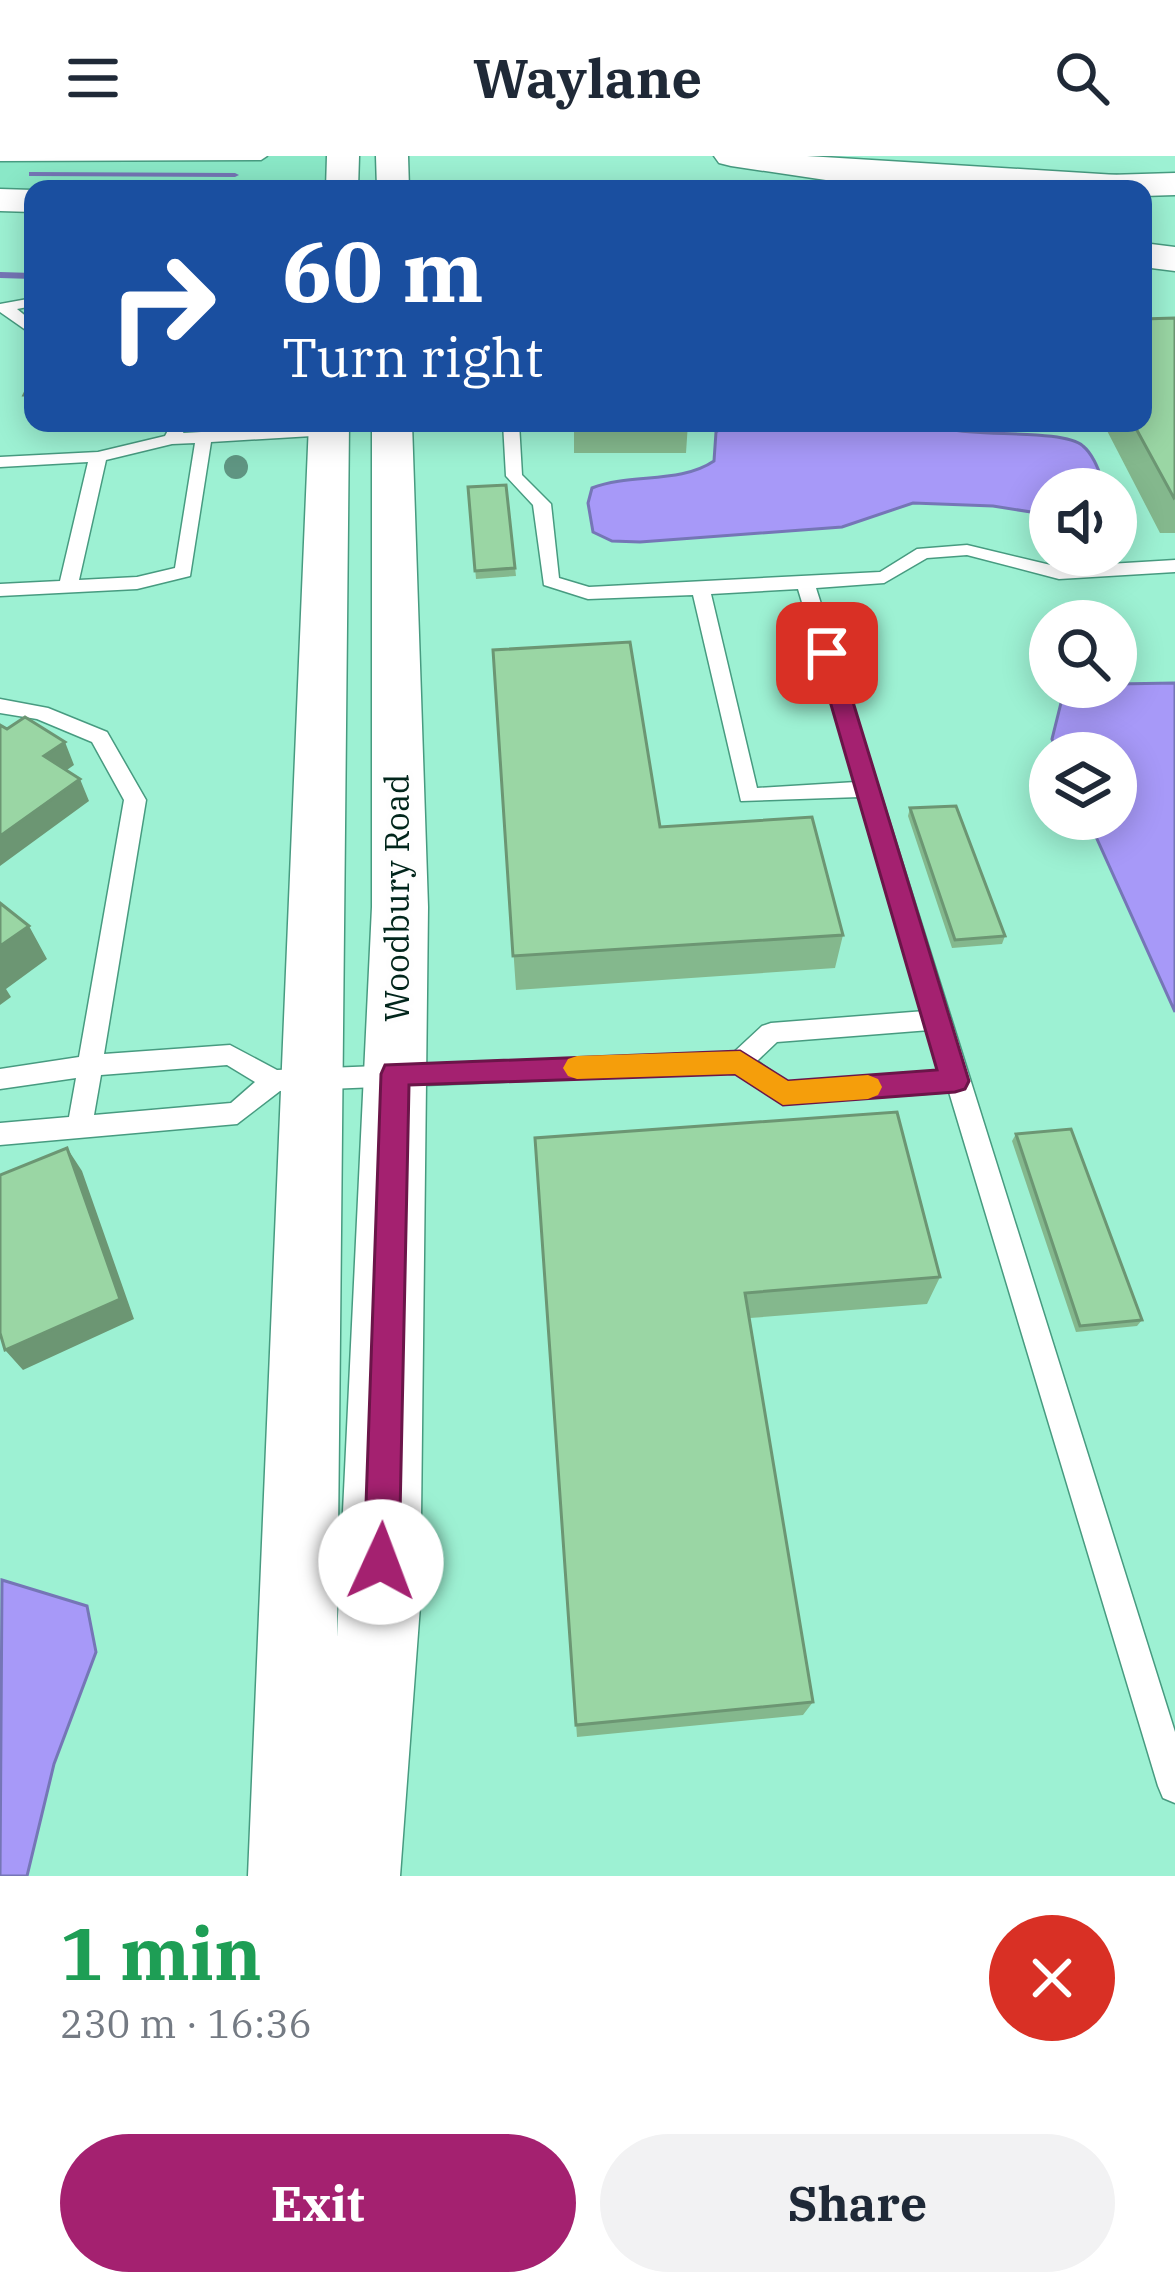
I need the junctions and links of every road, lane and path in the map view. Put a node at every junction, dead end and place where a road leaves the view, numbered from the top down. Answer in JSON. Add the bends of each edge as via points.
{"nodes":[{"id":1,"x":261,"y":156,"type":"edge"},
{"id":2,"x":730,"y":156,"type":"edge"},
{"id":3,"x":16,"y":157,"type":"edge"},
{"id":4,"x":42,"y":157,"type":"edge"},
{"id":5,"x":75,"y":157,"type":"edge"},
{"id":6,"x":108,"y":157,"type":"edge"},
{"id":7,"x":148,"y":157,"type":"edge"},
{"id":8,"x":184,"y":157,"type":"edge"},
{"id":9,"x":218,"y":157,"type":"edge"},
{"id":10,"x":0,"y":158,"type":"edge"},
{"id":11,"x":1001,"y":180,"type":"edge"},
{"id":12,"x":173,"y":432,"type":"edge"},
{"id":13,"x":182,"y":432,"type":"edge"},
{"id":14,"x":254,"y":432,"type":"edge"},
{"id":15,"x":329,"y":432,"type":"edge"},
{"id":16,"x":392,"y":432,"type":"edge"},
{"id":17,"x":512,"y":432,"type":"edge"},
{"id":18,"x":204,"y":436,"type":"junction"},
{"id":19,"x":98,"y":457,"type":"junction"},
{"id":20,"x":0,"y":462,"type":"edge"},
{"id":21,"x":1175,"y":566,"type":"edge"},
{"id":22,"x":805,"y":583,"type":"junction"},
{"id":23,"x":68,"y":586,"type":"junction"},
{"id":24,"x":0,"y":590,"type":"edge"},
{"id":25,"x":701,"y":590,"type":"junction"},
{"id":26,"x":0,"y":706,"type":"edge"},
{"id":27,"x":869,"y":789,"type":"junction"},
{"id":28,"x":937,"y":1020,"type":"junction"},
{"id":29,"x":740,"y":1062,"type":"junction"},
{"id":30,"x":91,"y":1065,"type":"junction"},
{"id":31,"x":395,"y":1074,"type":"junction"},
{"id":32,"x":0,"y":1079,"type":"edge"},
{"id":33,"x":292,"y":1079,"type":"junction"},
{"id":34,"x":955,"y":1081,"type":"junction"},
{"id":35,"x":80,"y":1125,"type":"junction"},
{"id":36,"x":0,"y":1135,"type":"edge"},
{"id":37,"x":1175,"y":1786,"type":"edge"},
{"id":38,"x":292,"y":1876,"type":"edge"},
{"id":39,"x":356,"y":1876,"type":"edge"}],
"edges":[{"from":1,"to":9,"type":"lane"},
{"from":2,"to":11,"type":"highway"},
{"from":3,"to":4,"type":"lane"},
{"from":3,"to":10,"type":"lane"},
{"from":4,"to":5,"type":"lane"},
{"from":5,"to":6,"type":"lane"},
{"from":6,"to":7,"type":"lane"},
{"from":7,"to":8,"type":"lane"},
{"from":8,"to":9,"type":"lane"},
{"from":12,"to":19,"type":"lane"},
{"from":13,"to":18,"type":"lane"},
{"from":14,"to":18,"type":"lane"},
{"from":15,"to":33,"type":"street"},
{"from":16,"to":31,"type":"street","name":"Woodbury Road"},
{"from":17,"to":25,"type":"lane","via":[[514,476],[542,504],[550,581],[588,593]]},
{"from":18,"to":23,"type":"lane","via":[[184,572]]},
{"from":19,"to":20,"type":"lane"},
{"from":19,"to":23,"type":"lane"},
{"from":21,"to":22,"type":"lane","via":[[1059,573],[967,550],[922,553],[884,577]]},
{"from":22,"to":25,"type":"lane"},
{"from":22,"to":27,"type":"lane"},
{"from":23,"to":24,"type":"lane"},
{"from":25,"to":27,"type":"lane","via":[[748,796]]},
{"from":26,"to":30,"type":"lane","via":[[100,737],[135,800]]},
{"from":27,"to":28,"type":"lane"},
{"from":28,"to":29,"type":"lane","via":[[771,1033]]},
{"from":28,"to":34,"type":"lane"},
{"from":29,"to":31,"type":"lane"},
{"from":29,"to":34,"type":"lane","via":[[783,1093]]},
{"from":30,"to":32,"type":"lane"},
{"from":30,"to":33,"type":"lane","via":[[230,1055]]},
{"from":30,"to":35,"type":"lane"},
{"from":31,"to":33,"type":"lane"},
{"from":31,"to":39,"type":"street","name":"Woodbury Road","via":[[380,1606]]},
{"from":33,"to":35,"type":"lane","via":[[237,1113]]},
{"from":33,"to":38,"type":"street"},
{"from":34,"to":37,"type":"lane"},
{"from":35,"to":36,"type":"lane"}]}
